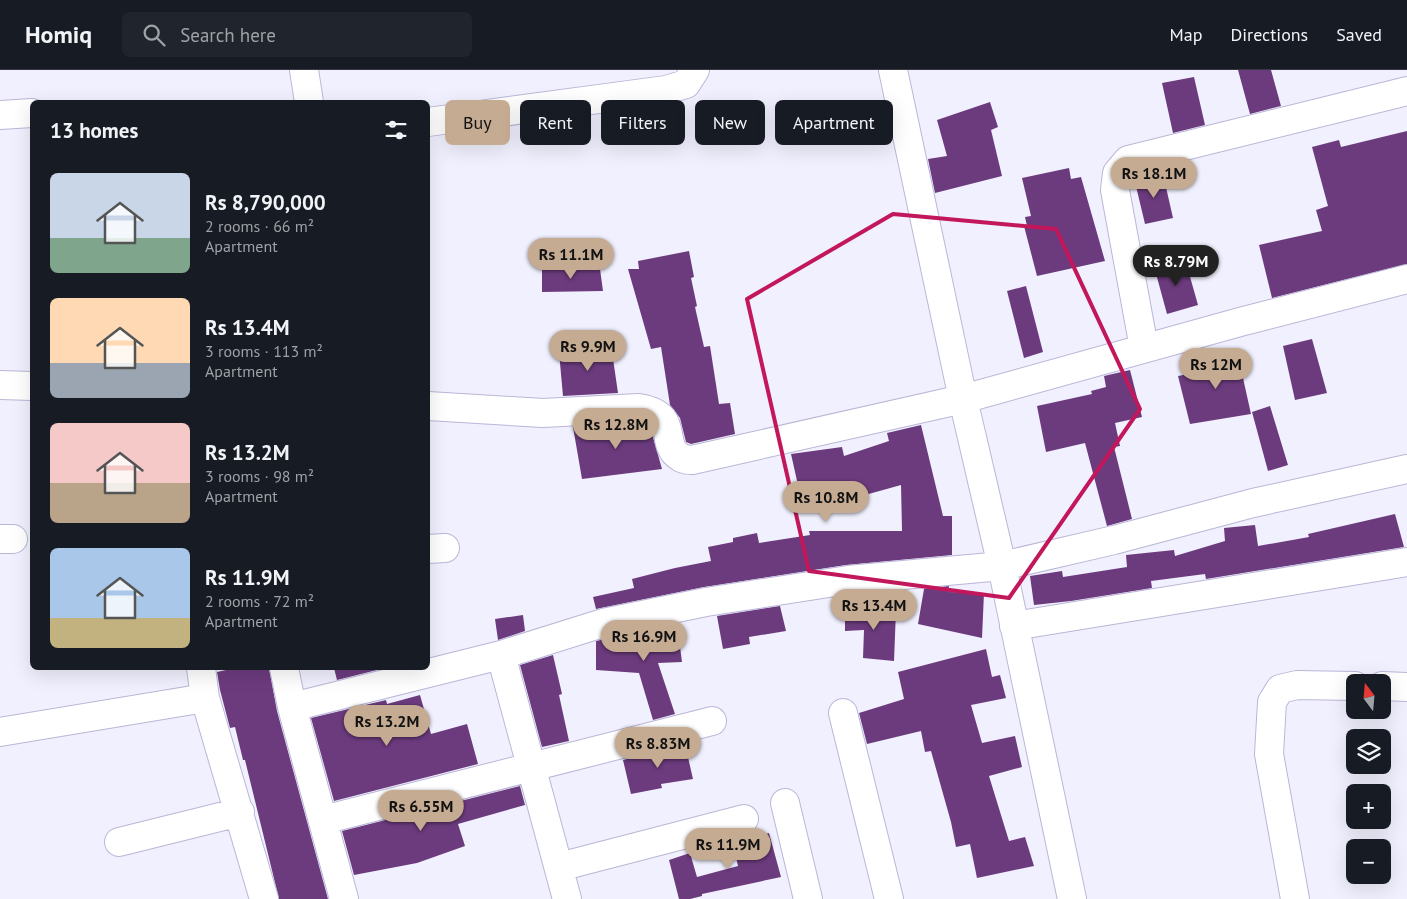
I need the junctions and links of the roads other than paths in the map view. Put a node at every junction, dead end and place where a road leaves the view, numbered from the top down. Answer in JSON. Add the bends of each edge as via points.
{"nodes":[{"id":1,"x":304,"y":70,"type":"edge"},
{"id":2,"x":695,"y":70,"type":"edge"},
{"id":3,"x":894,"y":78,"type":"edge"},
{"id":4,"x":1407,"y":91,"type":"edge"},
{"id":5,"x":309,"y":100,"type":"edge"},
{"id":6,"x":30,"y":112,"type":"edge"},
{"id":7,"x":0,"y":115,"type":"edge"},
{"id":8,"x":430,"y":122,"type":"edge"},
{"id":9,"x":1407,"y":279,"type":"edge"},
{"id":10,"x":1144,"y":348,"type":"junction"},
{"id":11,"x":0,"y":385,"type":"edge"},
{"id":12,"x":30,"y":386,"type":"edge"},
{"id":13,"x":963,"y":399,"type":"junction"},
{"id":14,"x":430,"y":406,"type":"edge"},
{"id":15,"x":1407,"y":469,"type":"edge"},
{"id":16,"x":1407,"y":562,"type":"edge"},
{"id":17,"x":1002,"y":566,"type":"junction"},
{"id":18,"x":1014,"y":626,"type":"junction"},
{"id":19,"x":501,"y":654,"type":"junction"},
{"id":20,"x":201,"y":670,"type":"edge"},
{"id":21,"x":284,"y":670,"type":"edge"},
{"id":22,"x":1346,"y":686,"type":"edge"},
{"id":23,"x":1391,"y":686,"type":"edge"},
{"id":24,"x":1407,"y":687,"type":"edge"},
{"id":25,"x":205,"y":698,"type":"junction"},
{"id":26,"x":292,"y":707,"type":"junction"},
{"id":27,"x":843,"y":713,"type":"dead end"},
{"id":28,"x":712,"y":720,"type":"dead end"},
{"id":29,"x":0,"y":732,"type":"edge"},
{"id":30,"x":532,"y":766,"type":"junction"},
{"id":31,"x":785,"y":803,"type":"dead end"},
{"id":32,"x":240,"y":812,"type":"junction"},
{"id":33,"x":744,"y":819,"type":"dead end"},
{"id":34,"x":323,"y":820,"type":"junction"},
{"id":35,"x":119,"y":842,"type":"dead end"},
{"id":36,"x":559,"y":867,"type":"junction"},
{"id":37,"x":264,"y":899,"type":"edge"},
{"id":38,"x":344,"y":899,"type":"edge"},
{"id":39,"x":567,"y":899,"type":"edge"},
{"id":40,"x":808,"y":899,"type":"edge"},
{"id":41,"x":889,"y":899,"type":"edge"},
{"id":42,"x":1072,"y":899,"type":"edge"},
{"id":43,"x":1295,"y":899,"type":"edge"}],
"edges":[{"from":1,"to":5,"type":"street"},
{"from":2,"to":8,"type":"street","via":[[686,84],[666,90]]},
{"from":3,"to":13,"type":"street"},
{"from":4,"to":10,"type":"street","via":[[1128,160],[1117,173],[1114,190]]},
{"from":6,"to":7,"type":"street"},
{"from":9,"to":10,"type":"street"},
{"from":10,"to":13,"type":"street"},
{"from":11,"to":12,"type":"street"},
{"from":13,"to":14,"type":"street","via":[[692,460],[680,458],[672,449],[665,421],[653,411],[639,408],[543,413]]},
{"from":13,"to":17,"type":"street"},
{"from":15,"to":17,"type":"street","via":[[1252,502],[1114,540]]},
{"from":16,"to":18,"type":"street"},
{"from":17,"to":18,"type":"street"},
{"from":17,"to":19,"type":"street","via":[[848,580],[706,602],[603,623]]},
{"from":18,"to":42,"type":"street"},
{"from":19,"to":26,"type":"street"},
{"from":19,"to":30,"type":"street"},
{"from":20,"to":25,"type":"street"},
{"from":21,"to":26,"type":"street"},
{"from":22,"to":43,"type":"street","via":[[1297,685],[1280,689],[1272,702],[1269,754]]},
{"from":23,"to":24,"type":"street"},
{"from":25,"to":29,"type":"street"},
{"from":25,"to":32,"type":"street"},
{"from":26,"to":34,"type":"street"},
{"from":27,"to":41,"type":"street"},
{"from":28,"to":30,"type":"street"},
{"from":30,"to":34,"type":"street"},
{"from":30,"to":36,"type":"street"},
{"from":31,"to":40,"type":"street"},
{"from":32,"to":35,"type":"street"},
{"from":32,"to":37,"type":"street"},
{"from":33,"to":36,"type":"street"},
{"from":34,"to":38,"type":"street"},
{"from":36,"to":39,"type":"street"}]}
